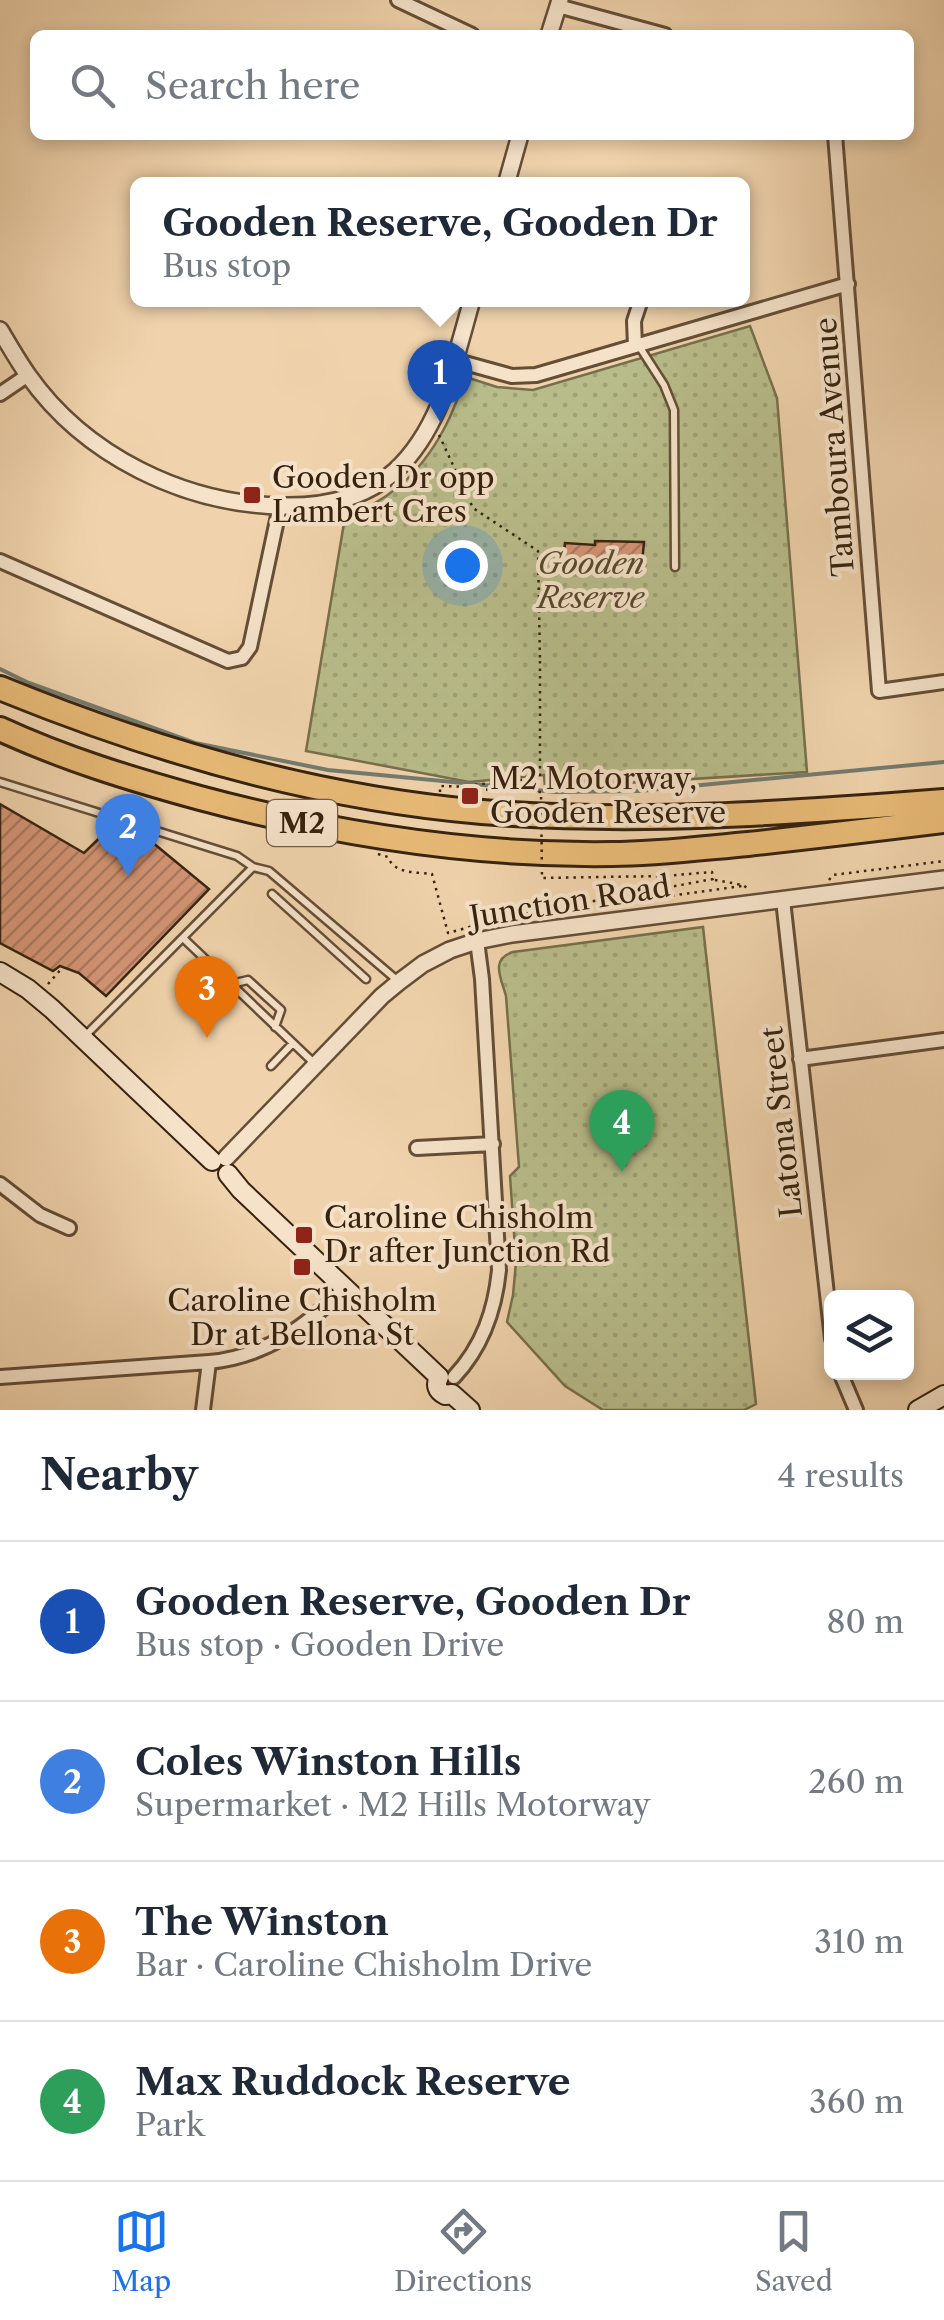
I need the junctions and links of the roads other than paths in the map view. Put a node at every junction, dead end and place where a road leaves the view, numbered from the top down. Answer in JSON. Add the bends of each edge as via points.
{"nodes":[{"id":1,"x":399,"y":0,"type":"edge"},
{"id":2,"x":559,"y":3,"type":"edge"},
{"id":3,"x":462,"y":30,"type":"edge"},
{"id":4,"x":551,"y":30,"type":"edge"},
{"id":5,"x":648,"y":30,"type":"edge"},
{"id":6,"x":519,"y":140,"type":"edge"},
{"id":7,"x":835,"y":140,"type":"edge"},
{"id":8,"x":508,"y":177,"type":"edge"},
{"id":9,"x":848,"y":284,"type":"junction"},
{"id":10,"x":470,"y":307,"type":"edge"},
{"id":11,"x":639,"y":307,"type":"edge"},
{"id":12,"x":0,"y":330,"type":"edge"},
{"id":13,"x":636,"y":345,"type":"junction"},
{"id":14,"x":454,"y":360,"type":"junction"},
{"id":15,"x":28,"y":375,"type":"junction"},
{"id":16,"x":0,"y":394,"type":"edge"},
{"id":17,"x":280,"y":506,"type":"junction"},
{"id":18,"x":0,"y":561,"type":"edge"},
{"id":19,"x":676,"y":567,"type":"dead end"},
{"id":20,"x":944,"y":682,"type":"edge"},
{"id":21,"x":0,"y":688,"type":"edge"},
{"id":22,"x":0,"y":728,"type":"edge"},
{"id":23,"x":0,"y":782,"type":"edge"},
{"id":24,"x":944,"y":801,"type":"edge"},
{"id":25,"x":944,"y":821,"type":"edge"},
{"id":26,"x":253,"y":867,"type":"junction"},
{"id":27,"x":944,"y":880,"type":"edge"},
{"id":28,"x":272,"y":894,"type":"dead end"},
{"id":29,"x":783,"y":900,"type":"junction"},
{"id":30,"x":183,"y":938,"type":"junction"},
{"id":31,"x":476,"y":940,"type":"junction"},
{"id":32,"x":0,"y":972,"type":"edge"},
{"id":33,"x":366,"y":979,"type":"dead end"},
{"id":34,"x":399,"y":982,"type":"junction"},
{"id":35,"x":230,"y":984,"type":"junction"},
{"id":36,"x":275,"y":1027,"type":"junction"},
{"id":37,"x":83,"y":1038,"type":"junction"},
{"id":38,"x":944,"y":1040,"type":"edge"},
{"id":39,"x":293,"y":1043,"type":"junction"},
{"id":40,"x":800,"y":1060,"type":"junction"},
{"id":41,"x":316,"y":1064,"type":"junction"},
{"id":42,"x":270,"y":1066,"type":"dead end"},
{"id":43,"x":493,"y":1144,"type":"junction"},
{"id":44,"x":417,"y":1148,"type":"dead end"},
{"id":45,"x":222,"y":1164,"type":"junction"},
{"id":46,"x":3,"y":1194,"type":"edge"},
{"id":47,"x":70,"y":1228,"type":"dead end"},
{"id":48,"x":344,"y":1289,"type":"junction"},
{"id":49,"x":826,"y":1290,"type":"edge"},
{"id":50,"x":209,"y":1362,"type":"junction"},
{"id":51,"x":0,"y":1377,"type":"edge"},
{"id":52,"x":843,"y":1380,"type":"edge"},
{"id":53,"x":448,"y":1383,"type":"junction"},
{"id":54,"x":944,"y":1395,"type":"edge"},
{"id":55,"x":203,"y":1410,"type":"edge"},
{"id":56,"x":470,"y":1410,"type":"edge"},
{"id":57,"x":856,"y":1410,"type":"edge"},
{"id":58,"x":918,"y":1410,"type":"edge"}],
"edges":[{"from":1,"to":3,"type":"street"},
{"from":2,"to":4,"type":"street"},
{"from":2,"to":5,"type":"street"},
{"from":6,"to":8,"type":"street"},
{"from":7,"to":9,"type":"street","name":"Tamboura Avenue"},
{"from":9,"to":13,"type":"street"},
{"from":9,"to":20,"type":"street","name":"Tamboura Avenue","via":[[879,691]]},
{"from":10,"to":14,"type":"street"},
{"from":11,"to":13,"type":"street"},
{"from":12,"to":15,"type":"street"},
{"from":13,"to":14,"type":"street","via":[[523,376]]},
{"from":13,"to":19,"type":"lane","via":[[674,410]]},
{"from":14,"to":17,"type":"street","via":[[425,432],[394,471],[344,500]]},
{"from":15,"to":16,"type":"street"},
{"from":15,"to":17,"type":"street","via":[[77,428],[142,472],[208,496]]},
{"from":17,"to":18,"type":"street","via":[[250,647],[228,661]]},
{"from":21,"to":24,"type":"highway","number":"M2","via":[[124,735],[254,773],[446,808],[675,817]]},
{"from":22,"to":25,"type":"highway","number":"M2","via":[[104,771],[242,809],[469,848],[636,853]]},
{"from":23,"to":26,"type":"lane","via":[[237,856]]},
{"from":26,"to":30,"type":"lane"},
{"from":26,"to":34,"type":"lane","via":[[269,872]]},
{"from":27,"to":29,"type":"street","name":"Junction Road"},
{"from":28,"to":33,"type":"lane"},
{"from":29,"to":31,"type":"street","name":"Junction Road"},
{"from":29,"to":40,"type":"street","name":"Latona Street"},
{"from":30,"to":35,"type":"lane"},
{"from":30,"to":37,"type":"lane"},
{"from":31,"to":34,"type":"street","name":"Junction Road","via":[[436,956]]},
{"from":31,"to":43,"type":"street"},
{"from":32,"to":37,"type":"main road"},
{"from":34,"to":41,"type":"street","name":"Junction Road"},
{"from":35,"to":36,"type":"lane"},
{"from":35,"to":36,"type":"lane","via":[[248,980],[281,1010]]},
{"from":36,"to":39,"type":"lane"},
{"from":37,"to":45,"type":"main road"},
{"from":38,"to":40,"type":"street"},
{"from":39,"to":41,"type":"lane"},
{"from":39,"to":42,"type":"lane"},
{"from":40,"to":49,"type":"street","name":"Latona Street"},
{"from":41,"to":45,"type":"street","name":"Junction Road"},
{"from":43,"to":44,"type":"street"},
{"from":43,"to":53,"type":"street","via":[[498,1289],[490,1322]]},
{"from":45,"to":48,"type":"main road"},
{"from":46,"to":47,"type":"street"},
{"from":48,"to":50,"type":"street","via":[[279,1341]]},
{"from":48,"to":53,"type":"main road"},
{"from":50,"to":51,"type":"street"},
{"from":50,"to":55,"type":"street"},
{"from":52,"to":57,"type":"street"},
{"from":53,"to":56,"type":"main road"},
{"from":54,"to":58,"type":"main road"}]}
